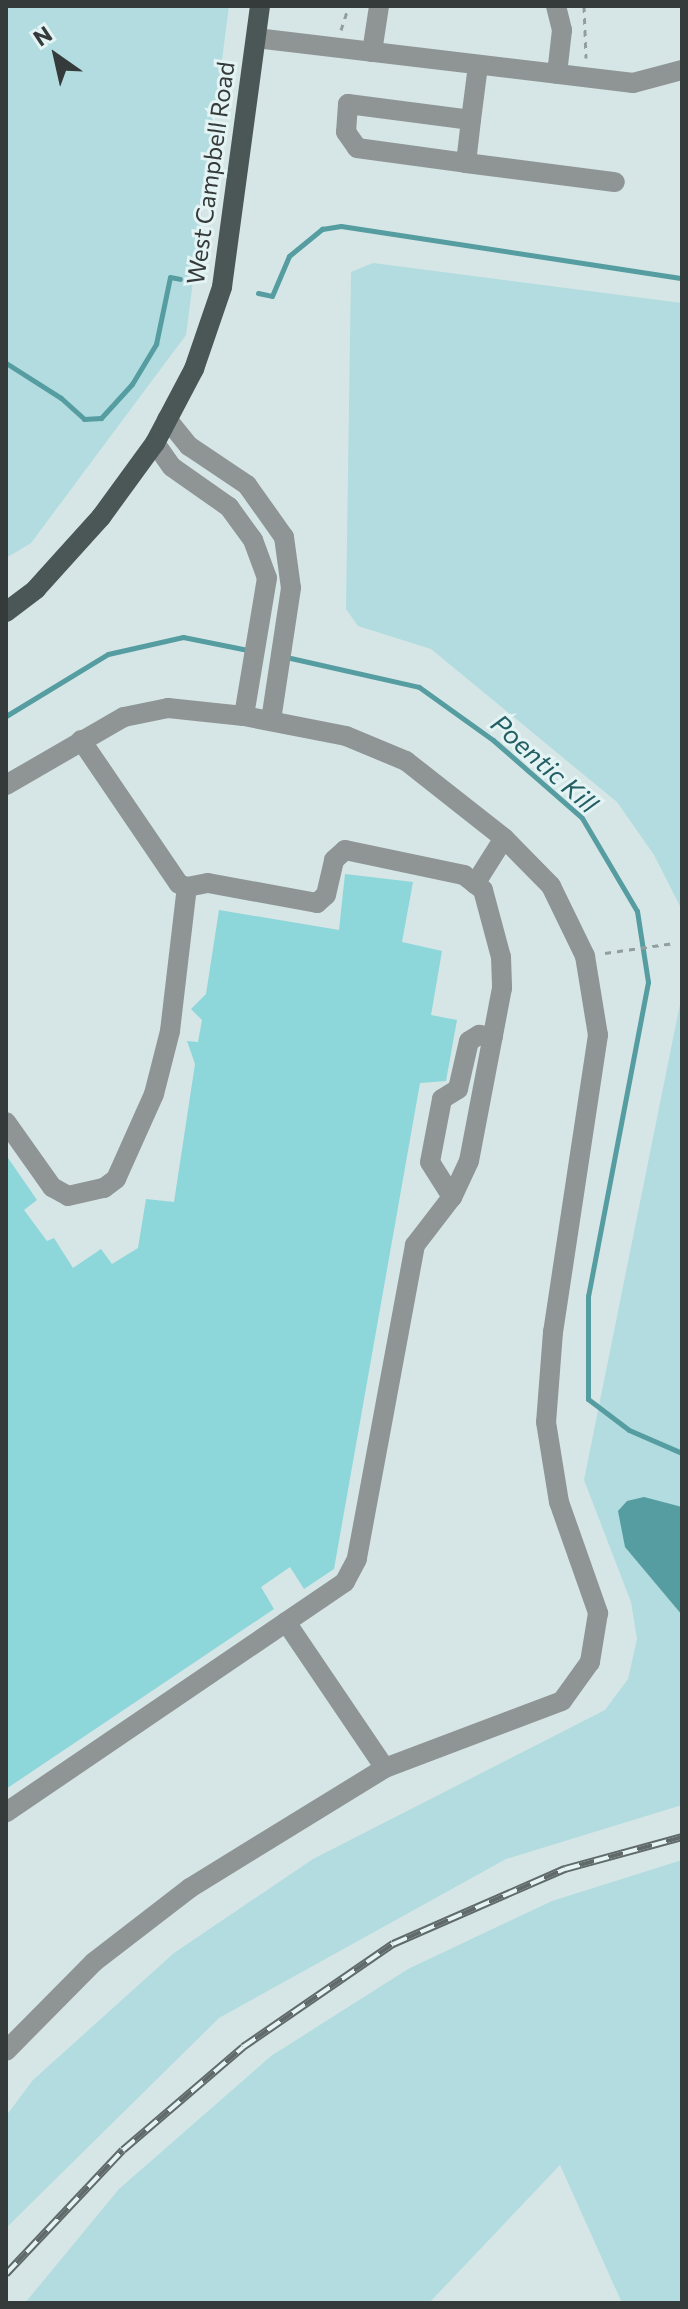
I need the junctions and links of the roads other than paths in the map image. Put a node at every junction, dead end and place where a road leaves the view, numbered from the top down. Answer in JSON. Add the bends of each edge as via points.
{"nodes":[{"id":1,"x":260,"y":6,"type":"edge"},
{"id":2,"x":379,"y":6,"type":"edge"},
{"id":3,"x":556,"y":6,"type":"edge"},
{"id":4,"x":256,"y":38,"type":"junction"},
{"id":5,"x":372,"y":52,"type":"junction"},
{"id":6,"x":478,"y":65,"type":"junction"},
{"id":7,"x":682,"y":70,"type":"edge"},
{"id":8,"x":557,"y":74,"type":"junction"},
{"id":9,"x":471,"y":120,"type":"junction"},
{"id":10,"x":466,"y":163,"type":"junction"},
{"id":11,"x":615,"y":182,"type":"dead end"},
{"id":12,"x":167,"y":419,"type":"junction"},
{"id":13,"x":155,"y":443,"type":"junction"},
{"id":14,"x":6,"y":612,"type":"edge"},
{"id":15,"x":244,"y":716,"type":"junction"},
{"id":16,"x":271,"y":721,"type":"junction"},
{"id":17,"x":81,"y":740,"type":"junction"},
{"id":18,"x":6,"y":785,"type":"edge"},
{"id":19,"x":504,"y":838,"type":"junction"},
{"id":20,"x":475,"y":884,"type":"junction"},
{"id":21,"x":187,"y":887,"type":"junction"},
{"id":22,"x":493,"y":1037,"type":"junction"},
{"id":23,"x":6,"y":1122,"type":"edge"},
{"id":24,"x":452,"y":1197,"type":"junction"},
{"id":25,"x":286,"y":1622,"type":"junction"},
{"id":26,"x":385,"y":1768,"type":"junction"},
{"id":27,"x":6,"y":1812,"type":"edge"},
{"id":28,"x":6,"y":2051,"type":"edge"}],
"edges":[{"from":1,"to":4,"type":"main road","name":"West Campbell Road"},
{"from":2,"to":5,"type":"lane"},
{"from":3,"to":8,"type":"lane","via":[[562,30]]},
{"from":4,"to":5,"type":"lane"},
{"from":4,"to":12,"type":"main road","name":"West Campbell Road","via":[[222,287],[194,369]]},
{"from":5,"to":6,"type":"lane"},
{"from":6,"to":8,"type":"lane"},
{"from":6,"to":9,"type":"lane"},
{"from":7,"to":8,"type":"lane","via":[[633,83]]},
{"from":9,"to":10,"type":"lane"},
{"from":9,"to":10,"type":"lane","via":[[348,104],[345,121],[357,148]]},
{"from":10,"to":11,"type":"lane"},
{"from":12,"to":13,"type":"main road","name":"West Campbell Road"},
{"from":12,"to":16,"type":"lane","via":[[189,446],[247,485],[276,521],[290,564]]},
{"from":13,"to":14,"type":"main road","name":"West Campbell Road","via":[[101,517],[36,589]]},
{"from":13,"to":15,"type":"lane","via":[[172,467],[229,507],[253,540],[267,578]]},
{"from":15,"to":16,"type":"lane"},
{"from":15,"to":17,"type":"lane","via":[[168,708],[124,717]]},
{"from":16,"to":19,"type":"lane","via":[[346,736],[406,761]]},
{"from":17,"to":18,"type":"lane"},
{"from":17,"to":21,"type":"lane","via":[[179,884]]},
{"from":19,"to":20,"type":"lane"},
{"from":19,"to":26,"type":"lane","via":[[551,886],[585,956],[598,1035],[553,1332],[546,1422],[559,1502],[598,1613],[590,1662],[562,1701]]},
{"from":20,"to":21,"type":"lane","via":[[464,875],[345,850],[334,860],[326,895],[317,903],[208,883]]},
{"from":20,"to":22,"type":"lane","via":[[483,890],[502,967]]},
{"from":21,"to":23,"type":"lane","via":[[170,1031],[154,1094],[116,1179],[104,1188],[68,1196],[52,1187]]},
{"from":22,"to":24,"type":"lane","via":[[469,1161]]},
{"from":22,"to":24,"type":"lane","via":[[479,1035],[469,1041],[458,1089],[442,1099],[430,1162]]},
{"from":24,"to":25,"type":"lane","via":[[415,1245],[357,1559],[345,1582]]},
{"from":25,"to":26,"type":"lane"},
{"from":25,"to":27,"type":"lane"},
{"from":26,"to":28,"type":"lane","via":[[190,1888],[94,1962]]}]}
